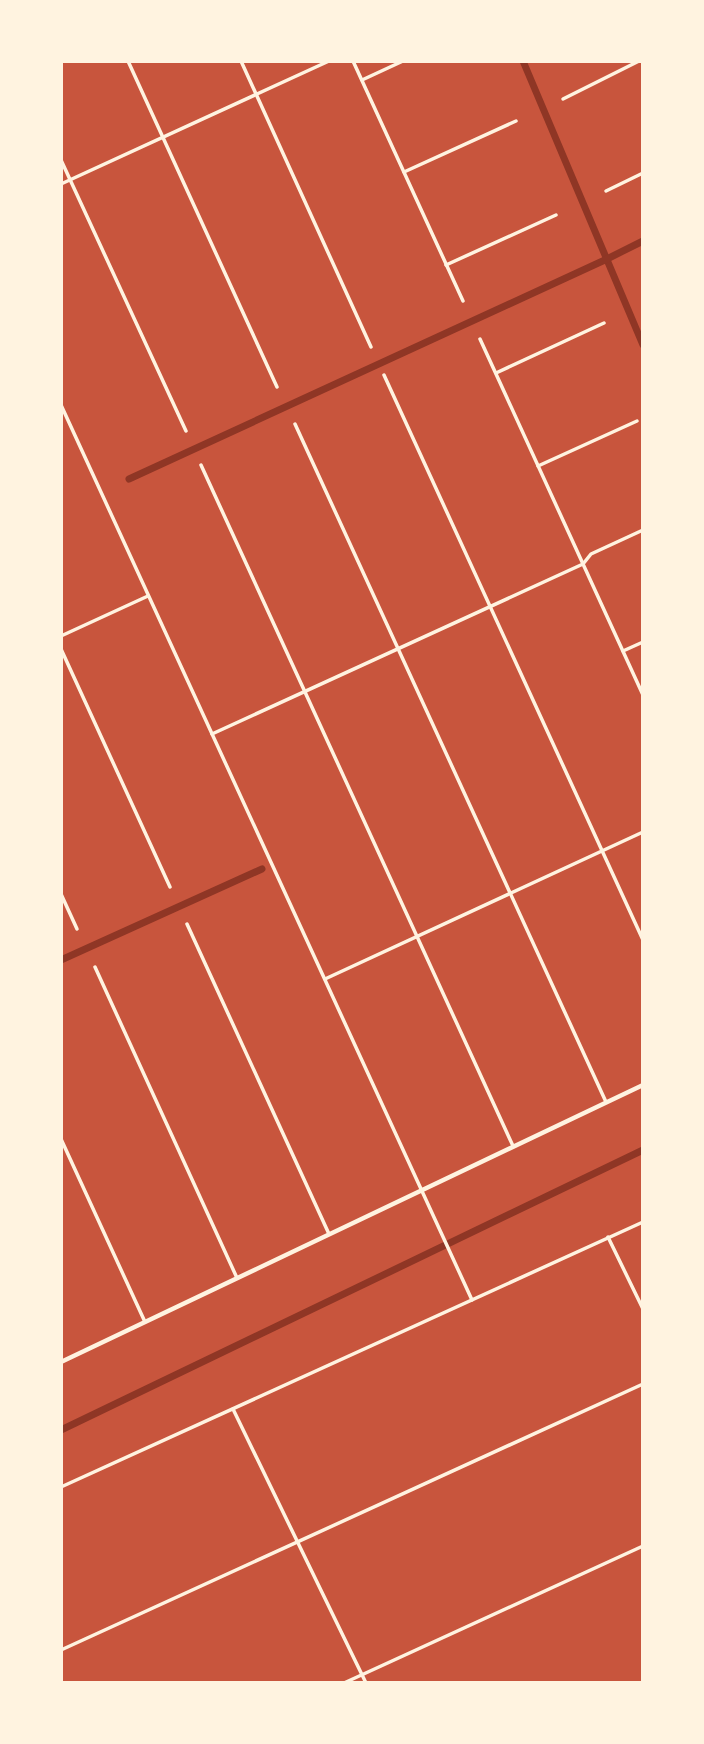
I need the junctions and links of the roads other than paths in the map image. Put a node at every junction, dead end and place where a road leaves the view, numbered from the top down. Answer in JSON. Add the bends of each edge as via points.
{"nodes":[{"id":1,"x":128,"y":61,"type":"edge"},
{"id":2,"x":241,"y":61,"type":"edge"},
{"id":3,"x":328,"y":61,"type":"edge"},
{"id":4,"x":353,"y":61,"type":"edge"},
{"id":5,"x":402,"y":61,"type":"edge"},
{"id":6,"x":639,"y":61,"type":"edge"},
{"id":7,"x":362,"y":80,"type":"junction"},
{"id":8,"x":255,"y":94,"type":"junction"},
{"id":9,"x":563,"y":99,"type":"dead end"},
{"id":10,"x":516,"y":121,"type":"dead end"},
{"id":11,"x":163,"y":137,"type":"junction"},
{"id":12,"x":61,"y":160,"type":"edge"},
{"id":13,"x":404,"y":172,"type":"junction"},
{"id":14,"x":643,"y":173,"type":"edge"},
{"id":15,"x":70,"y":180,"type":"junction"},
{"id":16,"x":61,"y":184,"type":"edge"},
{"id":17,"x":606,"y":191,"type":"dead end"},
{"id":18,"x":556,"y":215,"type":"dead end"},
{"id":19,"x":446,"y":265,"type":"junction"},
{"id":20,"x":463,"y":301,"type":"dead end"},
{"id":21,"x":604,"y":323,"type":"dead end"},
{"id":22,"x":480,"y":339,"type":"dead end"},
{"id":23,"x":371,"y":347,"type":"dead end"},
{"id":24,"x":496,"y":373,"type":"junction"},
{"id":25,"x":384,"y":374,"type":"dead end"},
{"id":26,"x":277,"y":387,"type":"dead end"},
{"id":27,"x":61,"y":405,"type":"edge"},
{"id":28,"x":637,"y":421,"type":"dead end"},
{"id":29,"x":295,"y":425,"type":"dead end"},
{"id":30,"x":186,"y":432,"type":"dead end"},
{"id":31,"x":201,"y":465,"type":"dead end"},
{"id":32,"x":538,"y":466,"type":"junction"},
{"id":33,"x":643,"y":530,"type":"edge"},
{"id":34,"x":583,"y":564,"type":"junction"},
{"id":35,"x":149,"y":596,"type":"junction"},
{"id":36,"x":491,"y":606,"type":"junction"},
{"id":37,"x":61,"y":636,"type":"edge"},
{"id":38,"x":643,"y":642,"type":"edge"},
{"id":39,"x":61,"y":649,"type":"edge"},
{"id":40,"x":397,"y":649,"type":"junction"},
{"id":41,"x":623,"y":651,"type":"junction"},
{"id":42,"x":304,"y":692,"type":"junction"},
{"id":43,"x":643,"y":695,"type":"edge"},
{"id":44,"x":212,"y":734,"type":"junction"},
{"id":45,"x":643,"y":832,"type":"edge"},
{"id":46,"x":602,"y":851,"type":"junction"},
{"id":47,"x":170,"y":887,"type":"dead end"},
{"id":48,"x":61,"y":894,"type":"edge"},
{"id":49,"x":509,"y":894,"type":"junction"},
{"id":50,"x":187,"y":924,"type":"dead end"},
{"id":51,"x":77,"y":929,"type":"dead end"},
{"id":52,"x":417,"y":936,"type":"junction"},
{"id":53,"x":643,"y":940,"type":"edge"},
{"id":54,"x":94,"y":967,"type":"dead end"},
{"id":55,"x":324,"y":979,"type":"junction"},
{"id":56,"x":643,"y":1084,"type":"edge"},
{"id":57,"x":606,"y":1102,"type":"junction"},
{"id":58,"x":61,"y":1139,"type":"edge"},
{"id":59,"x":513,"y":1146,"type":"junction"},
{"id":60,"x":421,"y":1190,"type":"junction"},
{"id":61,"x":643,"y":1222,"type":"edge"},
{"id":62,"x":329,"y":1234,"type":"junction"},
{"id":63,"x":608,"y":1237,"type":"junction"},
{"id":64,"x":237,"y":1278,"type":"junction"},
{"id":65,"x":472,"y":1300,"type":"junction"},
{"id":66,"x":643,"y":1309,"type":"edge"},
{"id":67,"x":145,"y":1322,"type":"junction"},
{"id":68,"x":61,"y":1362,"type":"edge"},
{"id":69,"x":643,"y":1384,"type":"edge"},
{"id":70,"x":233,"y":1409,"type":"junction"},
{"id":71,"x":61,"y":1488,"type":"edge"},
{"id":72,"x":298,"y":1542,"type":"junction"},
{"id":73,"x":643,"y":1546,"type":"edge"},
{"id":74,"x":61,"y":1650,"type":"edge"},
{"id":75,"x":362,"y":1675,"type":"junction"},
{"id":76,"x":344,"y":1683,"type":"edge"},
{"id":77,"x":366,"y":1683,"type":"edge"}],
"edges":[{"from":1,"to":11,"type":"street"},
{"from":2,"to":8,"type":"street"},
{"from":3,"to":8,"type":"street"},
{"from":4,"to":7,"type":"street"},
{"from":5,"to":7,"type":"street"},
{"from":6,"to":9,"type":"street"},
{"from":7,"to":13,"type":"street"},
{"from":8,"to":11,"type":"street"},
{"from":8,"to":23,"type":"street"},
{"from":10,"to":13,"type":"street"},
{"from":11,"to":15,"type":"street"},
{"from":11,"to":26,"type":"street"},
{"from":12,"to":15,"type":"street"},
{"from":13,"to":19,"type":"street"},
{"from":14,"to":17,"type":"street"},
{"from":15,"to":16,"type":"street"},
{"from":15,"to":30,"type":"street"},
{"from":18,"to":19,"type":"street"},
{"from":19,"to":20,"type":"street"},
{"from":21,"to":24,"type":"street"},
{"from":22,"to":24,"type":"street"},
{"from":24,"to":32,"type":"street"},
{"from":25,"to":36,"type":"street"},
{"from":27,"to":35,"type":"street"},
{"from":28,"to":32,"type":"street"},
{"from":29,"to":40,"type":"street"},
{"from":31,"to":42,"type":"street"},
{"from":32,"to":34,"type":"street"},
{"from":33,"to":34,"type":"street","via":[[591,554]]},
{"from":34,"to":36,"type":"street"},
{"from":34,"to":41,"type":"street"},
{"from":35,"to":37,"type":"street"},
{"from":35,"to":44,"type":"street"},
{"from":36,"to":40,"type":"street"},
{"from":36,"to":46,"type":"street"},
{"from":38,"to":41,"type":"street"},
{"from":39,"to":47,"type":"street"},
{"from":40,"to":42,"type":"street"},
{"from":40,"to":49,"type":"street"},
{"from":41,"to":43,"type":"street"},
{"from":42,"to":44,"type":"street"},
{"from":42,"to":52,"type":"street"},
{"from":44,"to":55,"type":"street"},
{"from":45,"to":46,"type":"street"},
{"from":46,"to":49,"type":"street"},
{"from":46,"to":53,"type":"street"},
{"from":48,"to":51,"type":"street"},
{"from":49,"to":52,"type":"street"},
{"from":49,"to":57,"type":"street"},
{"from":50,"to":62,"type":"street"},
{"from":52,"to":55,"type":"street"},
{"from":52,"to":59,"type":"street"},
{"from":54,"to":64,"type":"street"},
{"from":55,"to":60,"type":"street"},
{"from":56,"to":57,"type":"street"},
{"from":57,"to":59,"type":"street"},
{"from":58,"to":67,"type":"street"},
{"from":59,"to":60,"type":"street"},
{"from":60,"to":62,"type":"street"},
{"from":60,"to":65,"type":"street"},
{"from":61,"to":63,"type":"street"},
{"from":62,"to":64,"type":"street"},
{"from":63,"to":65,"type":"street"},
{"from":63,"to":66,"type":"street"},
{"from":64,"to":67,"type":"street"},
{"from":65,"to":70,"type":"street"},
{"from":67,"to":68,"type":"street"},
{"from":69,"to":72,"type":"street"},
{"from":70,"to":71,"type":"street"},
{"from":70,"to":72,"type":"street"},
{"from":72,"to":74,"type":"street"},
{"from":72,"to":75,"type":"street"},
{"from":73,"to":75,"type":"street"},
{"from":75,"to":76,"type":"street"},
{"from":75,"to":77,"type":"street"}]}
